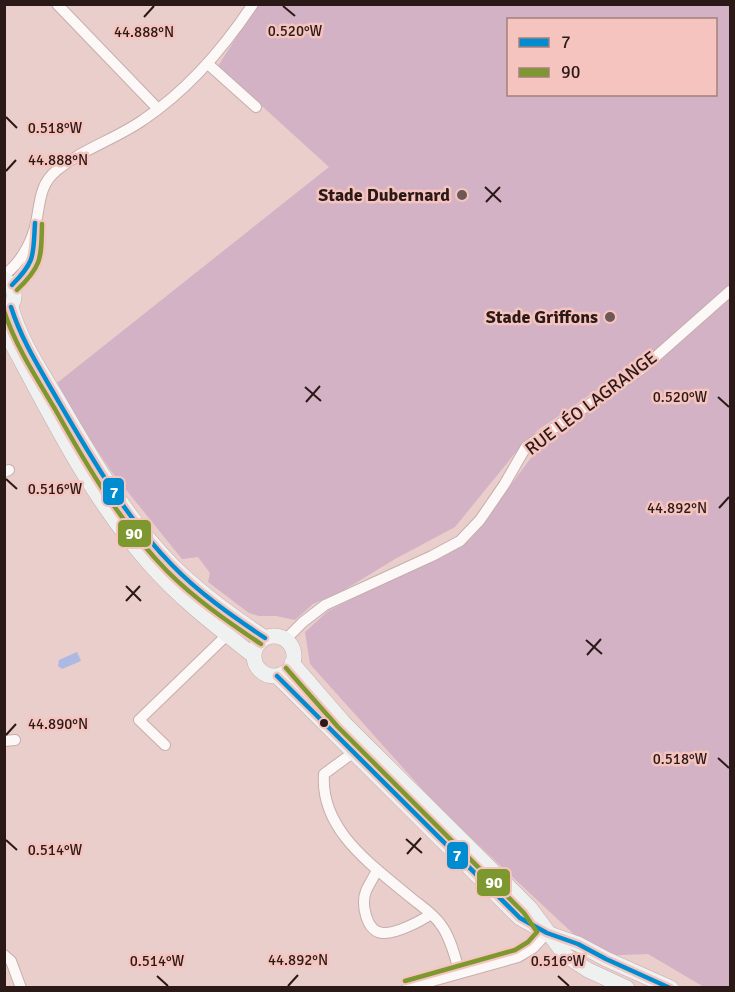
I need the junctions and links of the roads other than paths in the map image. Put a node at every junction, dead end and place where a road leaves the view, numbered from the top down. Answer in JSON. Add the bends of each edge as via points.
{"nodes":[{"id":1,"x":57,"y":4,"type":"edge"},
{"id":2,"x":253,"y":4,"type":"edge"},
{"id":3,"x":208,"y":64,"type":"junction"},
{"id":4,"x":256,"y":107,"type":"dead end"},
{"id":5,"x":158,"y":109,"type":"junction"},
{"id":6,"x":7,"y":279,"type":"edge"},
{"id":7,"x":730,"y":291,"type":"edge"},
{"id":8,"x":8,"y":310,"type":"edge"},
{"id":9,"x":4,"y":329,"type":"edge"},
{"id":10,"x":227,"y":634,"type":"junction"},
{"id":11,"x":265,"y":638,"type":"junction"},
{"id":12,"x":285,"y":640,"type":"junction"},
{"id":13,"x":254,"y":656,"type":"junction"},
{"id":14,"x":292,"y":663,"type":"junction"},
{"id":15,"x":277,"y":676,"type":"junction"},
{"id":16,"x":325,"y":711,"type":"junction"},
{"id":17,"x":165,"y":745,"type":"dead end"},
{"id":18,"x":354,"y":752,"type":"junction"},
{"id":19,"x":377,"y":870,"type":"junction"},
{"id":20,"x":431,"y":914,"type":"junction"},
{"id":21,"x":547,"y":933,"type":"junction"},
{"id":22,"x":4,"y":955,"type":"edge"},
{"id":23,"x":460,"y":973,"type":"junction"},
{"id":24,"x":21,"y":987,"type":"edge"},
{"id":25,"x":407,"y":987,"type":"edge"},
{"id":26,"x":627,"y":987,"type":"edge"},
{"id":27,"x":671,"y":987,"type":"edge"}],
"edges":[{"from":1,"to":5,"type":"street"},
{"from":2,"to":3,"type":"street"},
{"from":3,"to":4,"type":"street"},
{"from":3,"to":5,"type":"street"},
{"from":5,"to":6,"type":"street","via":[[56,171],[44,186],[33,234],[33,255],[24,273]]},
{"from":6,"to":8,"type":"street","via":[[15,296]]},
{"from":7,"to":12,"type":"street","name":"RUE LÉO LAGRANGE","via":[[643,368],[526,447],[480,520],[460,541],[325,605]]},
{"from":8,"to":11,"type":"street","via":[[69,419],[133,518],[197,588]]},
{"from":9,"to":10,"type":"street","via":[[66,444],[126,536],[174,589]]},
{"from":10,"to":13,"type":"street"},
{"from":10,"to":17,"type":"street","via":[[139,720]]},
{"from":11,"to":12,"type":"street"},
{"from":11,"to":13,"type":"street"},
{"from":12,"to":14,"type":"street","via":[[293,650]]},
{"from":13,"to":15,"type":"street","via":[[261,671]]},
{"from":14,"to":15,"type":"street"},
{"from":14,"to":16,"type":"street"},
{"from":15,"to":16,"type":"street"},
{"from":16,"to":18,"type":"street"},
{"from":16,"to":21,"type":"street","via":[[373,752],[530,908]]},
{"from":18,"to":19,"type":"street","via":[[324,774],[323,787],[338,829]]},
{"from":18,"to":21,"type":"street","via":[[520,918]]},
{"from":19,"to":20,"type":"street"},
{"from":19,"to":20,"type":"street","via":[[365,892],[369,925],[384,933],[418,923]]},
{"from":20,"to":23,"type":"street","via":[[442,926]]},
{"from":21,"to":23,"type":"street","via":[[518,957]]},
{"from":21,"to":26,"type":"street","via":[[565,955]]},
{"from":21,"to":27,"type":"street"},
{"from":22,"to":24,"type":"street","via":[[11,961]]},
{"from":23,"to":25,"type":"street"}]}
